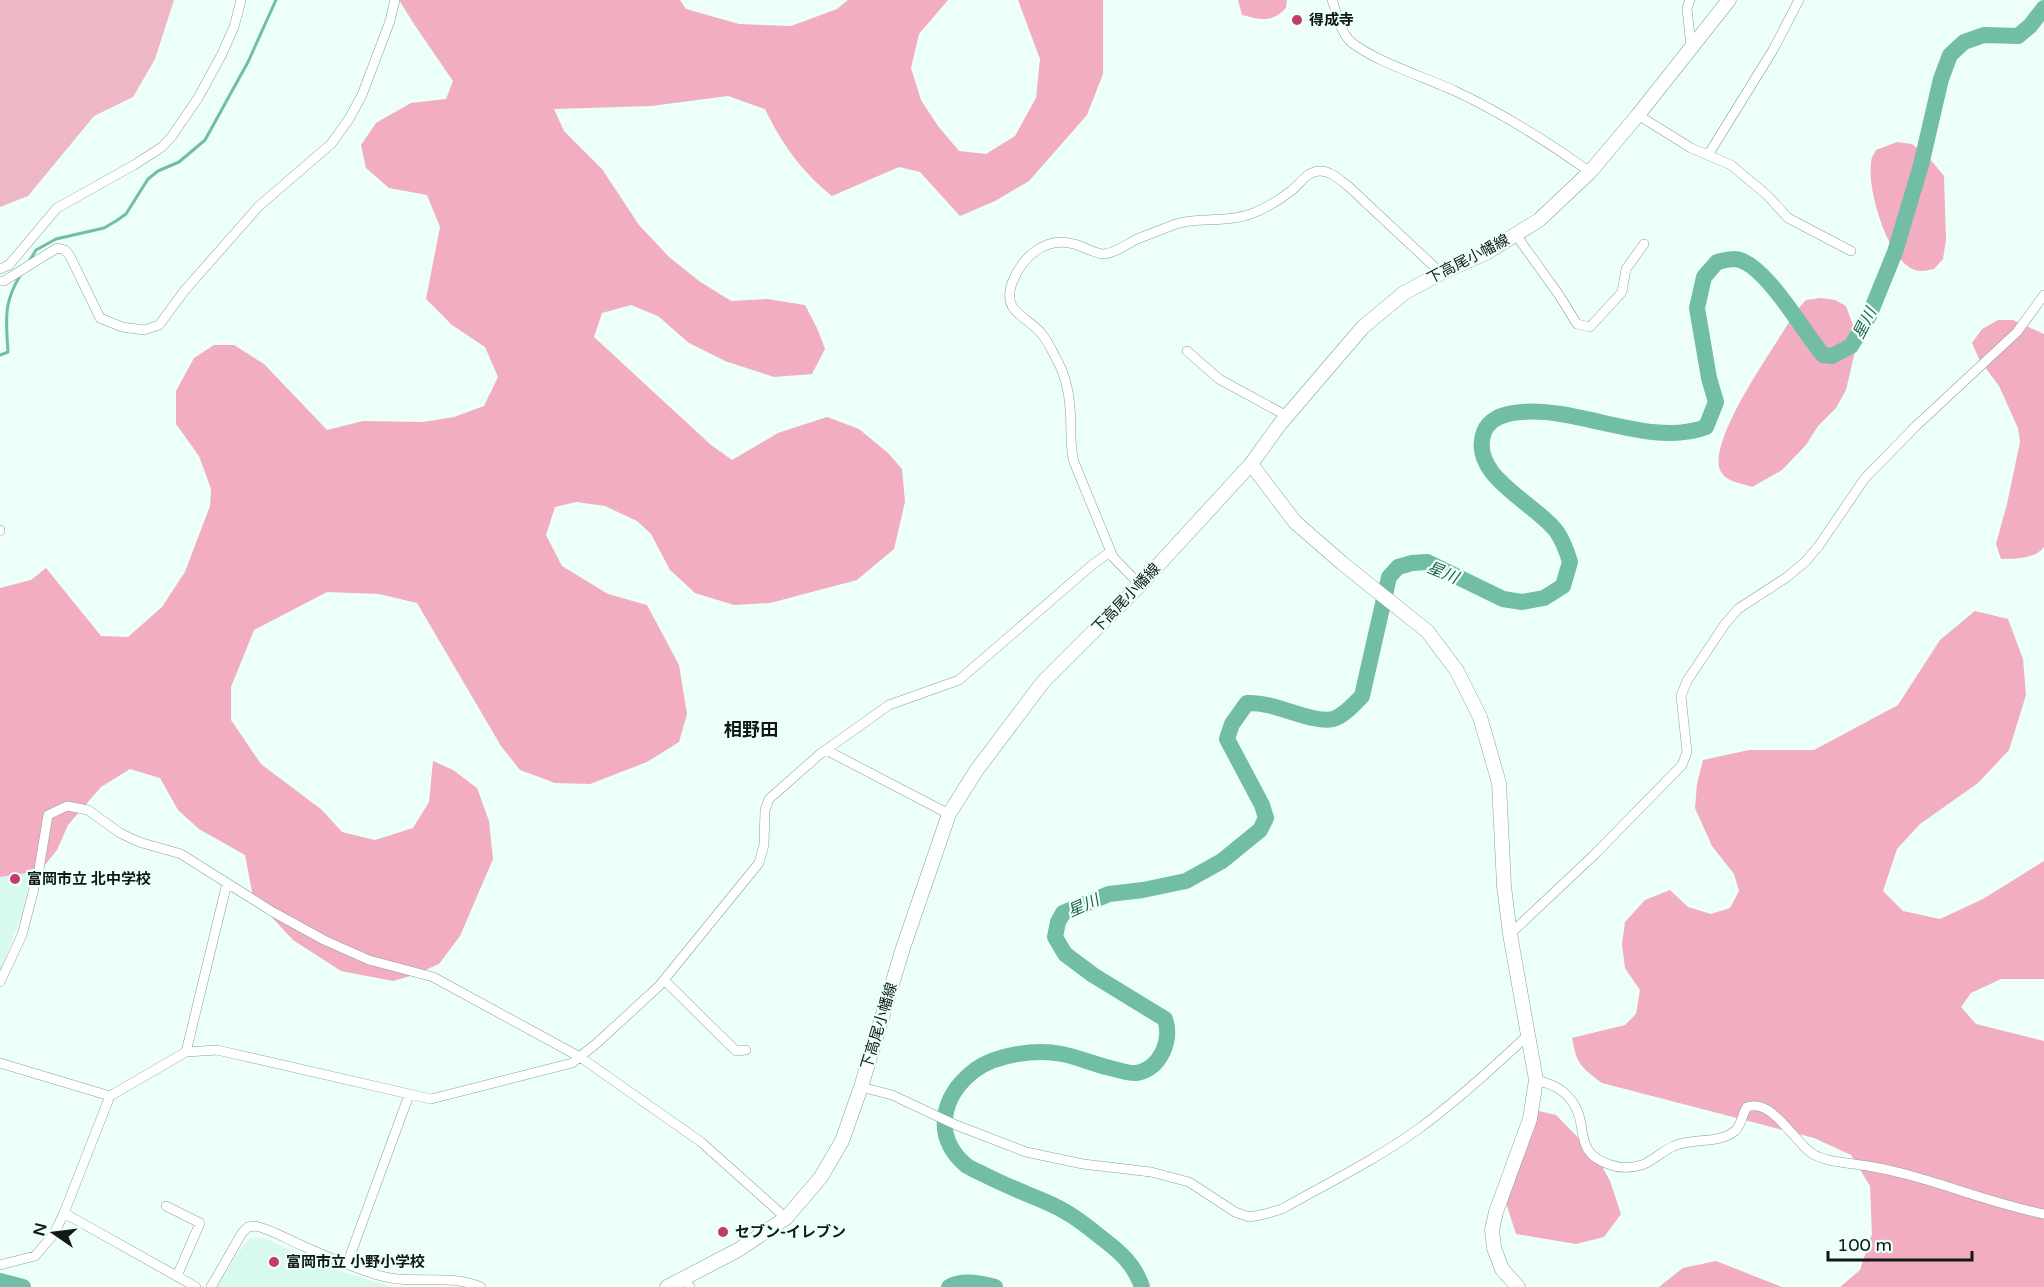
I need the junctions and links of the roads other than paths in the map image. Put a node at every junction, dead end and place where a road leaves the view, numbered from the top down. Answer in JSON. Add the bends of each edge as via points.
{"nodes":[{"id":1,"x":241,"y":0,"type":"edge"},
{"id":2,"x":395,"y":0,"type":"edge"},
{"id":3,"x":1332,"y":0,"type":"edge"},
{"id":4,"x":1690,"y":0,"type":"edge"},
{"id":5,"x":1729,"y":0,"type":"edge"},
{"id":6,"x":1799,"y":0,"type":"edge"},
{"id":7,"x":1691,"y":47,"type":"junction"},
{"id":8,"x":1638,"y":115,"type":"junction"},
{"id":9,"x":1708,"y":155,"type":"junction"},
{"id":10,"x":1590,"y":172,"type":"junction"},
{"id":11,"x":1516,"y":235,"type":"junction"},
{"id":12,"x":1644,"y":244,"type":"dead end"},
{"id":13,"x":1851,"y":251,"type":"dead end"},
{"id":14,"x":0,"y":269,"type":"edge"},
{"id":15,"x":1441,"y":273,"type":"junction"},
{"id":16,"x":0,"y":281,"type":"edge"},
{"id":17,"x":2044,"y":295,"type":"edge"},
{"id":18,"x":1186,"y":351,"type":"dead end"},
{"id":19,"x":1287,"y":416,"type":"junction"},
{"id":20,"x":1251,"y":464,"type":"junction"},
{"id":21,"x":1110,"y":552,"type":"junction"},
{"id":22,"x":1140,"y":585,"type":"junction"},
{"id":23,"x":826,"y":750,"type":"junction"},
{"id":24,"x":949,"y":814,"type":"junction"},
{"id":25,"x":227,"y":883,"type":"junction"},
{"id":26,"x":1510,"y":934,"type":"junction"},
{"id":27,"x":664,"y":980,"type":"junction"},
{"id":28,"x":0,"y":982,"type":"edge"},
{"id":29,"x":1529,"y":1034,"type":"junction"},
{"id":30,"x":746,"y":1050,"type":"dead end"},
{"id":31,"x":186,"y":1052,"type":"junction"},
{"id":32,"x":580,"y":1058,"type":"junction"},
{"id":33,"x":0,"y":1063,"type":"edge"},
{"id":34,"x":1536,"y":1080,"type":"junction"},
{"id":35,"x":861,"y":1087,"type":"junction"},
{"id":36,"x":409,"y":1095,"type":"junction"},
{"id":37,"x":110,"y":1096,"type":"junction"},
{"id":38,"x":166,"y":1206,"type":"dead end"},
{"id":39,"x":64,"y":1213,"type":"junction"},
{"id":40,"x":2044,"y":1214,"type":"edge"},
{"id":41,"x":786,"y":1218,"type":"junction"},
{"id":42,"x":347,"y":1264,"type":"junction"},
{"id":43,"x":0,"y":1265,"type":"edge"},
{"id":44,"x":177,"y":1276,"type":"junction"},
{"id":45,"x":687,"y":1283,"type":"edge"},
{"id":46,"x":406,"y":1284,"type":"edge"},
{"id":47,"x":196,"y":1287,"type":"edge"},
{"id":48,"x":211,"y":1287,"type":"edge"},
{"id":49,"x":481,"y":1287,"type":"edge"},
{"id":50,"x":667,"y":1287,"type":"edge"},
{"id":51,"x":1518,"y":1287,"type":"edge"}],
"edges":[{"from":1,"to":14,"type":"street","via":[[222,54],[198,98],[162,147],[57,208],[9,265]]},
{"from":2,"to":16,"type":"street","via":[[362,95],[337,136],[259,206],[159,325],[144,330],[100,318],[70,256],[62,249],[57,248]]},
{"from":3,"to":10,"type":"street","via":[[1349,40],[1510,121]]},
{"from":4,"to":7,"type":"street","via":[[1687,8]]},
{"from":5,"to":7,"type":"main road","name":"下高尾小幡線"},
{"from":6,"to":9,"type":"street"},
{"from":7,"to":8,"type":"main road","name":"下高尾小幡線"},
{"from":8,"to":9,"type":"street"},
{"from":8,"to":10,"type":"main road","name":"下高尾小幡線"},
{"from":9,"to":13,"type":"street","via":[[1731,165],[1788,218]]},
{"from":10,"to":11,"type":"main road","name":"下高尾小幡線","via":[[1539,220]]},
{"from":11,"to":12,"type":"street","via":[[1577,324],[1590,327],[1622,292],[1626,269]]},
{"from":11,"to":15,"type":"main road","name":"下高尾小幡線"},
{"from":15,"to":19,"type":"main road","name":"下高尾小幡線","via":[[1404,293],[1363,327]]},
{"from":15,"to":21,"type":"street","via":[[1348,186],[1320,171],[1309,174],[1294,189],[1254,213],[1178,223],[1102,254],[1060,241],[1031,253],[1015,277],[1009,299],[1014,310],[1043,336],[1059,364],[1068,390],[1071,451]]},
{"from":17,"to":26,"type":"street","via":[[2018,332],[1865,478],[1805,562],[1738,609],[1725,624],[1681,696],[1687,752],[1682,765]]},
{"from":18,"to":19,"type":"street","via":[[1220,380]]},
{"from":19,"to":20,"type":"main road","name":"下高尾小幡線"},
{"from":20,"to":22,"type":"main road","name":"下高尾小幡線"},
{"from":20,"to":26,"type":"main road","via":[[1295,522],[1427,631],[1457,671],[1480,717],[1499,783]]},
{"from":21,"to":22,"type":"street"},
{"from":21,"to":23,"type":"street","via":[[959,680],[889,705]]},
{"from":22,"to":24,"type":"main road","name":"下高尾小幡線","via":[[1042,682]]},
{"from":23,"to":24,"type":"street"},
{"from":23,"to":27,"type":"street","via":[[769,799],[759,863]]},
{"from":24,"to":35,"type":"main road","name":"下高尾小幡線"},
{"from":25,"to":28,"type":"street","via":[[182,854],[120,833],[88,810],[67,806],[54,810],[46,819],[39,869],[22,935]]},
{"from":25,"to":31,"type":"street"},
{"from":25,"to":32,"type":"street","via":[[333,945],[369,960],[433,976]]},
{"from":26,"to":29,"type":"main road"},
{"from":27,"to":30,"type":"street","via":[[736,1051]]},
{"from":27,"to":32,"type":"street"},
{"from":29,"to":34,"type":"main road"},
{"from":29,"to":35,"type":"street","via":[[1470,1089],[1379,1155],[1282,1209],[1249,1217],[1189,1182],[1026,1152],[892,1095]]},
{"from":31,"to":36,"type":"street","via":[[217,1050]]},
{"from":31,"to":37,"type":"street"},
{"from":32,"to":36,"type":"street","via":[[431,1099]]},
{"from":32,"to":41,"type":"street","via":[[701,1142]]},
{"from":33,"to":37,"type":"street"},
{"from":34,"to":40,"type":"street","via":[[1564,1093],[1576,1108],[1588,1154],[1614,1166],[1630,1168],[1675,1146],[1730,1134],[1738,1127],[1747,1107],[1755,1105],[1766,1107],[1814,1155],[1914,1177]]},
{"from":34,"to":51,"type":"main road","via":[[1530,1119],[1492,1230],[1502,1269]]},
{"from":35,"to":41,"type":"main road","name":"下高尾小幡線","via":[[842,1141],[821,1177]]},
{"from":36,"to":42,"type":"street"},
{"from":37,"to":39,"type":"street"},
{"from":38,"to":44,"type":"street","via":[[200,1223]]},
{"from":39,"to":43,"type":"street","via":[[54,1234],[35,1256]]},
{"from":39,"to":44,"type":"street"},
{"from":41,"to":45,"type":"main road","name":"下高尾小幡線"},
{"from":42,"to":46,"type":"street"},
{"from":42,"to":48,"type":"street","via":[[252,1226],[242,1233]]},
{"from":44,"to":47,"type":"street"},
{"from":45,"to":50,"type":"main road","name":"下高尾小幡線"},
{"from":46,"to":49,"type":"street","via":[[446,1279]]}]}
